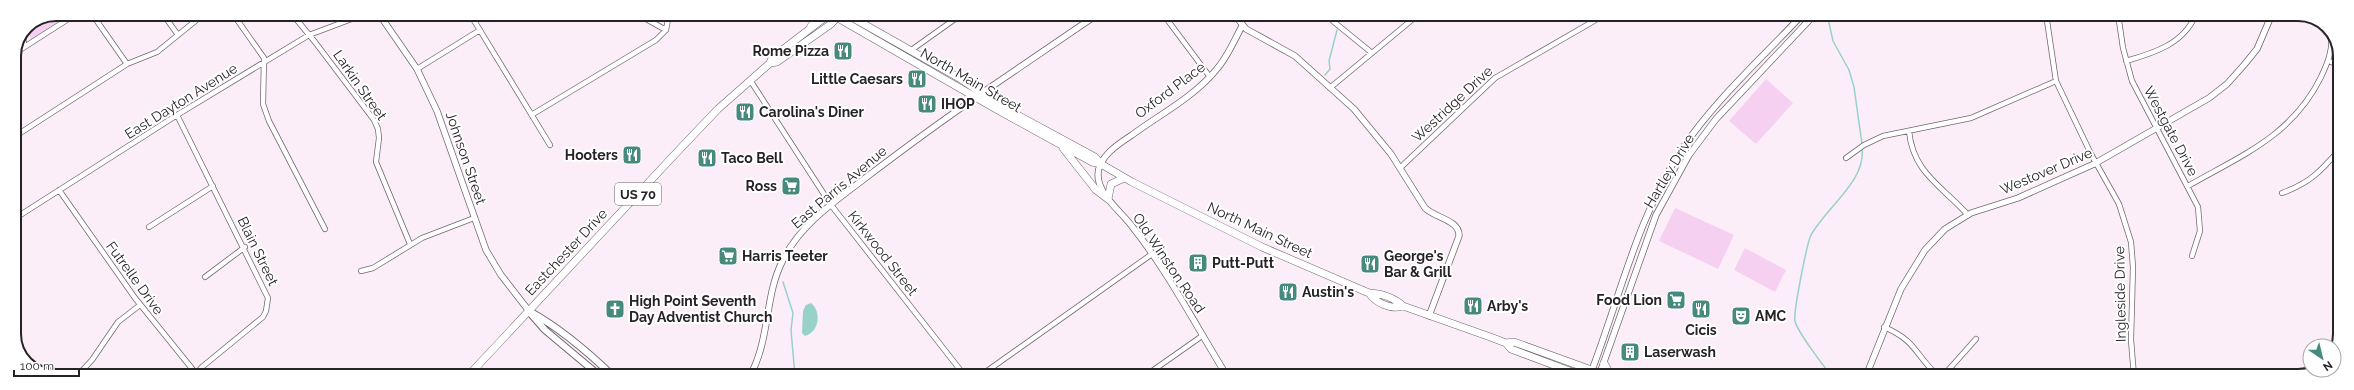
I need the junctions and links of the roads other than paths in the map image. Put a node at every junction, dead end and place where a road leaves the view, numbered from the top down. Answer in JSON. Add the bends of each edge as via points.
{"nodes":[{"id":1,"x":65,"y":21,"type":"edge"},
{"id":2,"x":97,"y":21,"type":"edge"},
{"id":3,"x":168,"y":21,"type":"edge"},
{"id":4,"x":195,"y":21,"type":"edge"},
{"id":5,"x":238,"y":21,"type":"edge"},
{"id":6,"x":298,"y":21,"type":"edge"},
{"id":7,"x":344,"y":21,"type":"edge"},
{"id":8,"x":384,"y":21,"type":"edge"},
{"id":9,"x":474,"y":21,"type":"edge"},
{"id":10,"x":650,"y":21,"type":"edge"},
{"id":11,"x":668,"y":21,"type":"edge"},
{"id":12,"x":814,"y":21,"type":"edge"},
{"id":13,"x":820,"y":21,"type":"edge"},
{"id":14,"x":833,"y":21,"type":"edge"},
{"id":15,"x":846,"y":21,"type":"edge"},
{"id":16,"x":858,"y":21,"type":"edge"},
{"id":17,"x":863,"y":21,"type":"edge"},
{"id":18,"x":952,"y":21,"type":"edge"},
{"id":19,"x":1088,"y":21,"type":"edge"},
{"id":20,"x":1168,"y":21,"type":"edge"},
{"id":21,"x":1239,"y":21,"type":"edge"},
{"id":22,"x":1333,"y":21,"type":"edge"},
{"id":23,"x":1411,"y":21,"type":"edge"},
{"id":24,"x":1594,"y":21,"type":"edge"},
{"id":25,"x":1796,"y":21,"type":"edge"},
{"id":26,"x":1809,"y":21,"type":"edge"},
{"id":27,"x":2047,"y":21,"type":"edge"},
{"id":28,"x":2119,"y":21,"type":"edge"},
{"id":29,"x":2192,"y":21,"type":"edge"},
{"id":30,"x":2269,"y":21,"type":"edge"},
{"id":31,"x":866,"y":26,"type":"junction"},
{"id":32,"x":1242,"y":26,"type":"junction"},
{"id":33,"x":480,"y":30,"type":"junction"},
{"id":34,"x":666,"y":30,"type":"junction"},
{"id":35,"x":802,"y":34,"type":"junction"},
{"id":36,"x":178,"y":35,"type":"junction"},
{"id":37,"x":309,"y":35,"type":"junction"},
{"id":38,"x":24,"y":43,"type":"edge"},
{"id":39,"x":24,"y":47,"type":"joint"},
{"id":40,"x":2332,"y":47,"type":"edge"},
{"id":41,"x":911,"y":50,"type":"junction"},
{"id":42,"x":1372,"y":53,"type":"junction"},
{"id":43,"x":905,"y":57,"type":"junction"},
{"id":44,"x":2126,"y":61,"type":"junction"},
{"id":45,"x":2329,"y":61,"type":"junction"},
{"id":46,"x":770,"y":63,"type":"junction"},
{"id":47,"x":2333,"y":63,"type":"edge"},
{"id":48,"x":127,"y":64,"type":"junction"},
{"id":49,"x":262,"y":64,"type":"junction"},
{"id":50,"x":417,"y":69,"type":"junction"},
{"id":51,"x":1210,"y":77,"type":"junction"},
{"id":52,"x":750,"y":80,"type":"junction"},
{"id":53,"x":2056,"y":81,"type":"junction"},
{"id":54,"x":1331,"y":87,"type":"junction"},
{"id":55,"x":980,"y":95,"type":"junction"},
{"id":56,"x":532,"y":114,"type":"junction"},
{"id":57,"x":177,"y":115,"type":"junction"},
{"id":58,"x":2157,"y":128,"type":"junction"},
{"id":59,"x":1909,"y":131,"type":"junction"},
{"id":60,"x":21,"y":132,"type":"edge"},
{"id":61,"x":1058,"y":143,"type":"junction"},
{"id":62,"x":550,"y":145,"type":"dead end"},
{"id":63,"x":2333,"y":157,"type":"edge"},
{"id":64,"x":1846,"y":158,"type":"dead end"},
{"id":65,"x":2097,"y":163,"type":"junction"},
{"id":66,"x":1100,"y":164,"type":"junction"},
{"id":67,"x":1400,"y":168,"type":"junction"},
{"id":68,"x":1124,"y":178,"type":"junction"},
{"id":69,"x":213,"y":186,"type":"junction"},
{"id":70,"x":2188,"y":186,"type":"junction"},
{"id":71,"x":59,"y":190,"type":"junction"},
{"id":72,"x":2282,"y":193,"type":"dead end"},
{"id":73,"x":1108,"y":198,"type":"junction"},
{"id":74,"x":831,"y":205,"type":"junction"},
{"id":75,"x":21,"y":214,"type":"edge"},
{"id":76,"x":1968,"y":215,"type":"junction"},
{"id":77,"x":474,"y":218,"type":"junction"},
{"id":78,"x":149,"y":227,"type":"dead end"},
{"id":79,"x":324,"y":229,"type":"dead end"},
{"id":80,"x":410,"y":244,"type":"junction"},
{"id":81,"x":244,"y":247,"type":"junction"},
{"id":82,"x":1152,"y":254,"type":"junction"},
{"id":83,"x":2192,"y":256,"type":"dead end"},
{"id":84,"x":361,"y":271,"type":"dead end"},
{"id":85,"x":205,"y":277,"type":"dead end"},
{"id":86,"x":1369,"y":293,"type":"junction"},
{"id":87,"x":1380,"y":295,"type":"junction"},
{"id":88,"x":1374,"y":300,"type":"junction"},
{"id":89,"x":140,"y":305,"type":"junction"},
{"id":90,"x":1399,"y":306,"type":"junction"},
{"id":91,"x":529,"y":311,"type":"junction"},
{"id":92,"x":1429,"y":316,"type":"junction"},
{"id":93,"x":1884,"y":327,"type":"junction"},
{"id":94,"x":1202,"y":336,"type":"junction"},
{"id":95,"x":1976,"y":339,"type":"dead end"},
{"id":96,"x":1506,"y":343,"type":"junction"},
{"id":97,"x":1529,"y":347,"type":"junction"},
{"id":98,"x":1521,"y":353,"type":"junction"},
{"id":99,"x":1604,"y":363,"type":"junction"},
{"id":100,"x":84,"y":369,"type":"edge"},
{"id":101,"x":191,"y":369,"type":"edge"},
{"id":102,"x":203,"y":369,"type":"edge"},
{"id":103,"x":475,"y":369,"type":"edge"},
{"id":104,"x":592,"y":369,"type":"edge"},
{"id":105,"x":605,"y":369,"type":"edge"},
{"id":106,"x":753,"y":369,"type":"edge"},
{"id":107,"x":959,"y":369,"type":"edge"},
{"id":108,"x":990,"y":369,"type":"edge"},
{"id":109,"x":1155,"y":369,"type":"edge"},
{"id":110,"x":1222,"y":369,"type":"edge"},
{"id":111,"x":1561,"y":369,"type":"edge"},
{"id":112,"x":1581,"y":369,"type":"edge"},
{"id":113,"x":1592,"y":369,"type":"edge"},
{"id":114,"x":1601,"y":369,"type":"edge"},
{"id":115,"x":1607,"y":369,"type":"edge"},
{"id":116,"x":1869,"y":369,"type":"edge"},
{"id":117,"x":1932,"y":369,"type":"edge"},
{"id":118,"x":1949,"y":369,"type":"edge"},
{"id":119,"x":2133,"y":369,"type":"edge"}],
"edges":[{"from":1,"to":39,"type":"street"},
{"from":2,"to":48,"type":"street"},
{"from":3,"to":36,"type":"street"},
{"from":4,"to":36,"type":"street"},
{"from":5,"to":49,"type":"street","via":[[264,58]]},
{"from":6,"to":37,"type":"street","name":"Larkin Street"},
{"from":7,"to":37,"type":"street","name":"East Dayton Avenue"},
{"from":8,"to":50,"type":"street","name":"Johnson Street"},
{"from":9,"to":33,"type":"street"},
{"from":10,"to":34,"type":"street"},
{"from":11,"to":34,"type":"street"},
{"from":12,"to":35,"type":"main road"},
{"from":13,"to":35,"type":"main road","name":"Eastchester Drive","number":"US 70"},
{"from":14,"to":46,"type":"main road","name":"Eastchester Drive","number":"US 70","via":[[777,62]]},
{"from":15,"to":43,"type":"main road","name":"North Main Street"},
{"from":16,"to":31,"type":"main road","name":"North Main Street"},
{"from":17,"to":31,"type":"main road"},
{"from":18,"to":41,"type":"street"},
{"from":19,"to":55,"type":"street","name":"East Parris Avenue"},
{"from":20,"to":51,"type":"street"},
{"from":21,"to":32,"type":"street"},
{"from":22,"to":42,"type":"street"},
{"from":23,"to":42,"type":"street"},
{"from":24,"to":67,"type":"street","name":"Westridge Drive","via":[[1495,78]]},
{"from":25,"to":113,"type":"street","name":"Hartley Drive","via":[[1704,120],[1682,150],[1648,212]]},
{"from":26,"to":99,"type":"street","name":"Hartley Drive","via":[[1716,119],[1686,161],[1656,215]]},
{"from":27,"to":53,"type":"street","name":"Ingleside Drive"},
{"from":28,"to":44,"type":"street","name":"Westgate Drive"},
{"from":29,"to":44,"type":"street","via":[[2189,27],[2164,48]]},
{"from":30,"to":58,"type":"street","name":"Westover Drive","via":[[2257,49],[2227,84]]},
{"from":31,"to":41,"type":"main road","name":"North Main Street"},
{"from":32,"to":51,"type":"street","name":"Oxford Place","via":[[1221,64]]},
{"from":32,"to":54,"type":"street","via":[[1295,56]]},
{"from":33,"to":50,"type":"street"},
{"from":33,"to":56,"type":"street"},
{"from":34,"to":56,"type":"street","via":[[656,40]]},
{"from":35,"to":46,"type":"main road","name":"Eastchester Drive","number":"US 70","via":[[772,58]]},
{"from":36,"to":48,"type":"street","via":[[157,52]]},
{"from":37,"to":49,"type":"street","name":"East Dayton Avenue"},
{"from":37,"to":80,"type":"street","name":"Larkin Street","via":[[374,120],[379,138],[376,162]]},
{"from":38,"to":39,"type":"street"},
{"from":40,"to":45,"type":"street"},
{"from":41,"to":43,"type":"street"},
{"from":41,"to":55,"type":"main road","name":"North Main Street"},
{"from":42,"to":54,"type":"street"},
{"from":43,"to":55,"type":"main road","name":"North Main Street"},
{"from":44,"to":58,"type":"street","name":"Westgate Drive","via":[[2132,81]]},
{"from":45,"to":47,"type":"street"},
{"from":45,"to":70,"type":"street","via":[[2308,100],[2287,125],[2267,141]]},
{"from":46,"to":52,"type":"main road","name":"Eastchester Drive","number":"US 70"},
{"from":48,"to":60,"type":"street"},
{"from":49,"to":57,"type":"street","name":"East Dayton Avenue"},
{"from":49,"to":79,"type":"street","via":[[263,104],[269,121]]},
{"from":50,"to":77,"type":"street","name":"Johnson Street","via":[[437,110]]},
{"from":51,"to":66,"type":"street","name":"Oxford Place","via":[[1120,143]]},
{"from":52,"to":74,"type":"street","name":"Kirkwood Street"},
{"from":52,"to":91,"type":"main road","name":"Eastchester Drive","number":"US 70","via":[[678,151]]},
{"from":53,"to":59,"type":"street","via":[[1971,118]]},
{"from":53,"to":65,"type":"street","name":"Ingleside Drive"},
{"from":54,"to":67,"type":"street","via":[[1371,128]]},
{"from":55,"to":61,"type":"main road","name":"North Main Street"},
{"from":55,"to":66,"type":"main road","name":"North Main Street","via":[[1095,156]]},
{"from":55,"to":74,"type":"street","name":"East Parris Avenue","via":[[901,150]]},
{"from":56,"to":62,"type":"street"},
{"from":57,"to":69,"type":"street","name":"Blain Street"},
{"from":57,"to":71,"type":"street","name":"East Dayton Avenue"},
{"from":58,"to":65,"type":"street","name":"Westover Drive"},
{"from":58,"to":70,"type":"street","name":"Westgate Drive"},
{"from":59,"to":64,"type":"street","via":[[1877,139]]},
{"from":59,"to":76,"type":"street","via":[[1912,150],[1921,167]]},
{"from":61,"to":66,"type":"main road","name":"North Main Street"},
{"from":61,"to":73,"type":"main road","via":[[1096,190]]},
{"from":63,"to":72,"type":"street","via":[[2317,175],[2302,185]]},
{"from":65,"to":76,"type":"street","name":"Westover Drive","via":[[2018,198]]},
{"from":65,"to":119,"type":"street","name":"Ingleside Drive","via":[[2119,204],[2131,242]]},
{"from":66,"to":68,"type":"main road","name":"North Main Street"},
{"from":66,"to":73,"type":"street","name":"Old Winston Road","via":[[1099,183]]},
{"from":67,"to":92,"type":"street","via":[[1425,208],[1456,226],[1459,236]]},
{"from":68,"to":73,"type":"main road","via":[[1111,184]]},
{"from":68,"to":86,"type":"main road","name":"North Main Street","via":[[1262,247]]},
{"from":69,"to":78,"type":"street"},
{"from":69,"to":81,"type":"street","name":"Blain Street"},
{"from":70,"to":83,"type":"street","name":"Westgate Drive","via":[[2198,207],[2200,220],[2200,231]]},
{"from":71,"to":75,"type":"street","name":"East Dayton Avenue"},
{"from":71,"to":89,"type":"street","name":"Futrelle Drive"},
{"from":73,"to":82,"type":"street","name":"Old Winston Road"},
{"from":74,"to":106,"type":"street","name":"East Parris Avenue","via":[[801,232],[782,260],[772,292],[763,345]]},
{"from":74,"to":107,"type":"street","name":"Kirkwood Street"},
{"from":76,"to":93,"type":"street","name":"Westover Drive","via":[[1945,229],[1926,250],[1901,289]]},
{"from":77,"to":80,"type":"street"},
{"from":77,"to":91,"type":"street","name":"Johnson Street","via":[[494,265]]},
{"from":80,"to":84,"type":"street","via":[[373,268]]},
{"from":81,"to":85,"type":"street"},
{"from":81,"to":102,"type":"street","name":"Blain Street","via":[[267,292],[266,311],[259,321]]},
{"from":82,"to":94,"type":"street","name":"Old Winston Road"},
{"from":82,"to":108,"type":"street"},
{"from":86,"to":87,"type":"main road","name":"North Main Street"},
{"from":86,"to":88,"type":"main road"},
{"from":87,"to":88,"type":"main road"},
{"from":87,"to":90,"type":"main road","name":"North Main Street"},
{"from":88,"to":90,"type":"main road","name":"North Main Street"},
{"from":89,"to":100,"type":"street","via":[[118,322]]},
{"from":89,"to":101,"type":"street","name":"Futrelle Drive"},
{"from":90,"to":92,"type":"main road","name":"North Main Street"},
{"from":91,"to":103,"type":"main road","name":"Eastchester Drive","number":"US 70"},
{"from":91,"to":104,"type":"main road","name":"Johnson Street","via":[[545,330]]},
{"from":91,"to":105,"type":"main road","name":"Johnson Street","via":[[571,338]]},
{"from":92,"to":96,"type":"main road","name":"North Main Street"},
{"from":93,"to":116,"type":"street","name":"Westover Drive"},
{"from":93,"to":117,"type":"street","via":[[1909,341]]},
{"from":94,"to":109,"type":"street"},
{"from":94,"to":110,"type":"street","name":"Old Winston Road"},
{"from":95,"to":118,"type":"street"},
{"from":96,"to":97,"type":"main road","name":"North Main Street","via":[[1514,342]]},
{"from":96,"to":98,"type":"main road","name":"North Main Street","via":[[1511,349]]},
{"from":97,"to":98,"type":"main road"},
{"from":97,"to":112,"type":"main road","name":"North Main Street"},
{"from":98,"to":111,"type":"main road","name":"North Main Street"},
{"from":99,"to":114,"type":"street","name":"Hartley Drive"},
{"from":99,"to":115,"type":"main road"}]}
